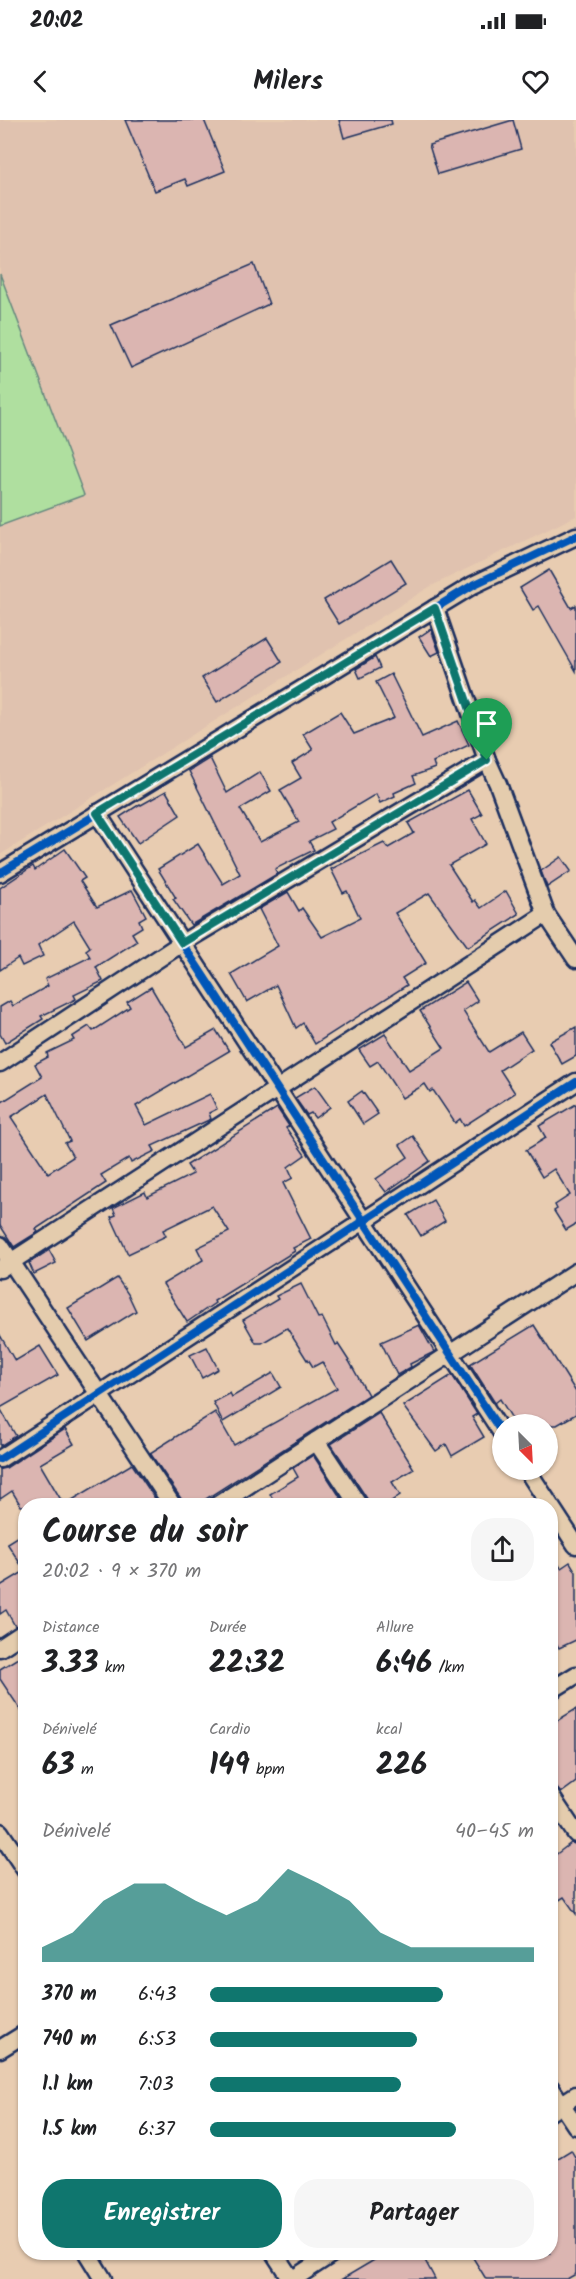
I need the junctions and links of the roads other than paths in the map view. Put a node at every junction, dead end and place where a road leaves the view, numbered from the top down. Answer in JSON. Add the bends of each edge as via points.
{"nodes":[{"id":1,"x":576,"y":536,"type":"edge"},
{"id":2,"x":435,"y":608,"type":"junction"},
{"id":3,"x":487,"y":760,"type":"junction"},
{"id":4,"x":97,"y":813,"type":"junction"},
{"id":5,"x":0,"y":873,"type":"edge"},
{"id":6,"x":546,"y":914,"type":"junction"},
{"id":7,"x":182,"y":943,"type":"junction"},
{"id":8,"x":576,"y":959,"type":"edge"},
{"id":9,"x":0,"y":1062,"type":"edge"},
{"id":10,"x":576,"y":1082,"type":"edge"},
{"id":11,"x":278,"y":1089,"type":"junction"},
{"id":12,"x":364,"y":1221,"type":"junction"},
{"id":13,"x":0,"y":1245,"type":"edge"},
{"id":14,"x":6,"y":1265,"type":"edge"},
{"id":15,"x":576,"y":1272,"type":"edge"},
{"id":16,"x":450,"y":1353,"type":"junction"},
{"id":17,"x":99,"y":1396,"type":"junction"},
{"id":18,"x":492,"y":1418,"type":"edge"},
{"id":19,"x":316,"y":1441,"type":"junction"},
{"id":20,"x":0,"y":1459,"type":"edge"},
{"id":21,"x":534,"y":1480,"type":"edge"},
{"id":22,"x":168,"y":1498,"type":"edge"},
{"id":23,"x":228,"y":1498,"type":"edge"},
{"id":24,"x":354,"y":1498,"type":"edge"},
{"id":25,"x":545,"y":1498,"type":"edge"},
{"id":26,"x":558,"y":1517,"type":"edge"},
{"id":27,"x":576,"y":1545,"type":"edge"},
{"id":28,"x":18,"y":1636,"type":"edge"},
{"id":29,"x":0,"y":1648,"type":"edge"},
{"id":30,"x":576,"y":1675,"type":"edge"},
{"id":31,"x":558,"y":1686,"type":"edge"},
{"id":32,"x":558,"y":1807,"type":"edge"},
{"id":33,"x":0,"y":1832,"type":"edge"},
{"id":34,"x":576,"y":1834,"type":"edge"},
{"id":35,"x":18,"y":1859,"type":"edge"},
{"id":36,"x":18,"y":2037,"type":"edge"},
{"id":37,"x":0,"y":2049,"type":"edge"},
{"id":38,"x":563,"y":2104,"type":"edge"},
{"id":39,"x":576,"y":2126,"type":"edge"},
{"id":40,"x":92,"y":2260,"type":"edge"},
{"id":41,"x":279,"y":2260,"type":"edge"},
{"id":42,"x":322,"y":2260,"type":"edge"},
{"id":43,"x":104,"y":2279,"type":"edge"},
{"id":44,"x":292,"y":2279,"type":"edge"}],
"edges":[{"from":1,"to":2,"type":"street","via":[[473,585]]},
{"from":2,"to":3,"type":"street"},
{"from":2,"to":4,"type":"street"},
{"from":3,"to":6,"type":"street"},
{"from":3,"to":7,"type":"street"},
{"from":4,"to":5,"type":"street"},
{"from":4,"to":7,"type":"street"},
{"from":6,"to":8,"type":"street"},
{"from":6,"to":11,"type":"street"},
{"from":7,"to":9,"type":"street"},
{"from":7,"to":11,"type":"street"},
{"from":10,"to":12,"type":"street"},
{"from":11,"to":12,"type":"street"},
{"from":11,"to":14,"type":"street"},
{"from":12,"to":16,"type":"street"},
{"from":12,"to":17,"type":"street"},
{"from":13,"to":14,"type":"street"},
{"from":14,"to":17,"type":"street"},
{"from":15,"to":16,"type":"street"},
{"from":16,"to":18,"type":"street"},
{"from":16,"to":19,"type":"street"},
{"from":17,"to":20,"type":"street"},
{"from":17,"to":22,"type":"street"},
{"from":19,"to":23,"type":"street"},
{"from":19,"to":24,"type":"street"},
{"from":21,"to":25,"type":"street"},
{"from":26,"to":27,"type":"street"},
{"from":28,"to":29,"type":"street"},
{"from":30,"to":31,"type":"street"},
{"from":32,"to":34,"type":"street"},
{"from":33,"to":35,"type":"street"},
{"from":36,"to":37,"type":"street"},
{"from":38,"to":39,"type":"street"},
{"from":40,"to":43,"type":"street"},
{"from":41,"to":44,"type":"street"},
{"from":42,"to":44,"type":"street"}]}
